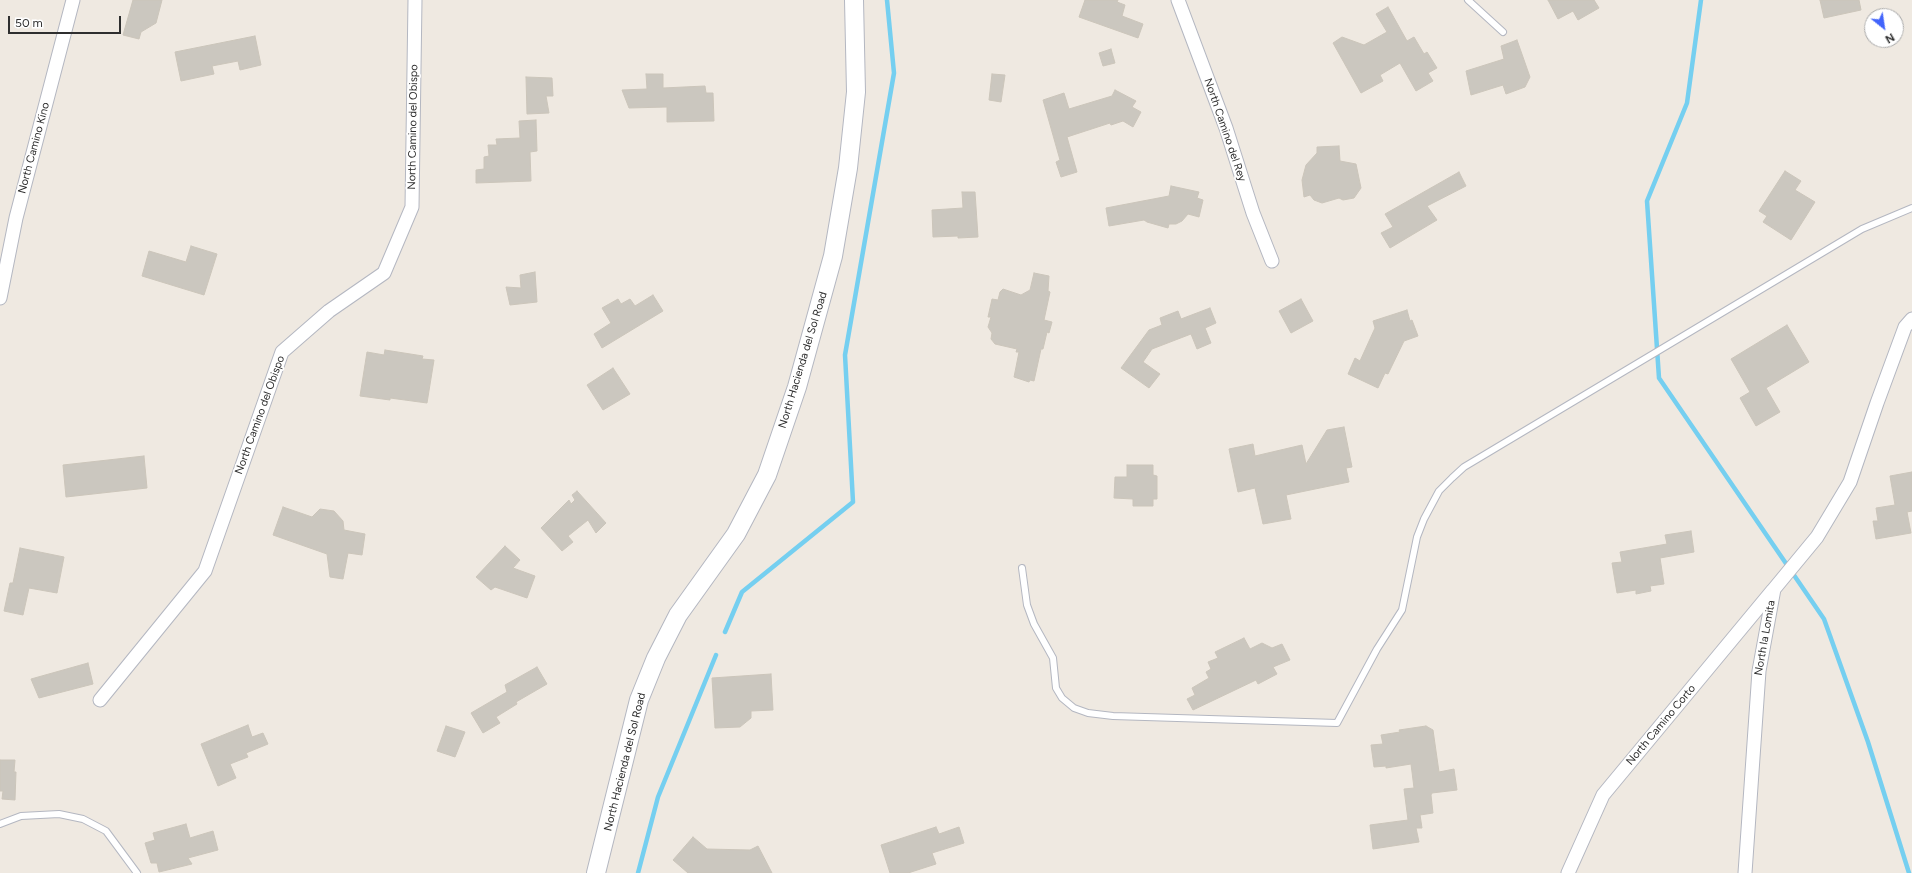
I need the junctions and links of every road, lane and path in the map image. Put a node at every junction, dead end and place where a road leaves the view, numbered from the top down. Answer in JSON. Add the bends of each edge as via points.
{"nodes":[{"id":1,"x":73,"y":0,"type":"edge"},
{"id":2,"x":415,"y":0,"type":"edge"},
{"id":3,"x":854,"y":0,"type":"edge"},
{"id":4,"x":1178,"y":0,"type":"edge"},
{"id":5,"x":1468,"y":0,"type":"edge"},
{"id":6,"x":1503,"y":32,"type":"dead end"},
{"id":7,"x":1912,"y":208,"type":"edge"},
{"id":8,"x":1272,"y":261,"type":"dead end"},
{"id":9,"x":0,"y":298,"type":"edge"},
{"id":10,"x":1912,"y":319,"type":"edge"},
{"id":11,"x":1022,"y":568,"type":"dead end"},
{"id":12,"x":1774,"y":589,"type":"junction"},
{"id":13,"x":100,"y":700,"type":"dead end"},
{"id":14,"x":0,"y":824,"type":"edge"},
{"id":15,"x":137,"y":873,"type":"edge"},
{"id":16,"x":596,"y":873,"type":"edge"},
{"id":17,"x":1568,"y":873,"type":"edge"},
{"id":18,"x":1745,"y":873,"type":"edge"}],
"edges":[{"from":1,"to":9,"type":"street","name":"North Camino Kino","via":[[16,218]]},
{"from":2,"to":13,"type":"street","name":"North Camino del Obispo","via":[[412,207],[384,273],[329,310],[282,352],[205,571]]},
{"from":3,"to":16,"type":"street","name":"North Hacienda del Sol Road","via":[[856,92],[848,168],[833,256],[797,387],[766,475],[736,534],[678,615],[656,658],[639,700]]},
{"from":4,"to":8,"type":"street","name":"North Camino del Rey"},
{"from":5,"to":6,"type":"lane"},
{"from":7,"to":11,"type":"lane","via":[[1856,233],[1464,467],[1439,491],[1424,519],[1417,537],[1402,610],[1377,648],[1337,723],[1113,716],[1088,713],[1074,708],[1062,698],[1056,688],[1053,658],[1027,605]]},
{"from":10,"to":12,"type":"street","name":"North la Lomita","via":[[1902,334],[1850,482],[1817,537]]},
{"from":12,"to":17,"type":"street","name":"North Camino Corto","via":[[1603,795]]},
{"from":12,"to":18,"type":"street","name":"North la Lomita","via":[[1759,671]]},
{"from":14,"to":15,"type":"lane","via":[[20,816],[59,814],[83,819],[106,831]]}]}
